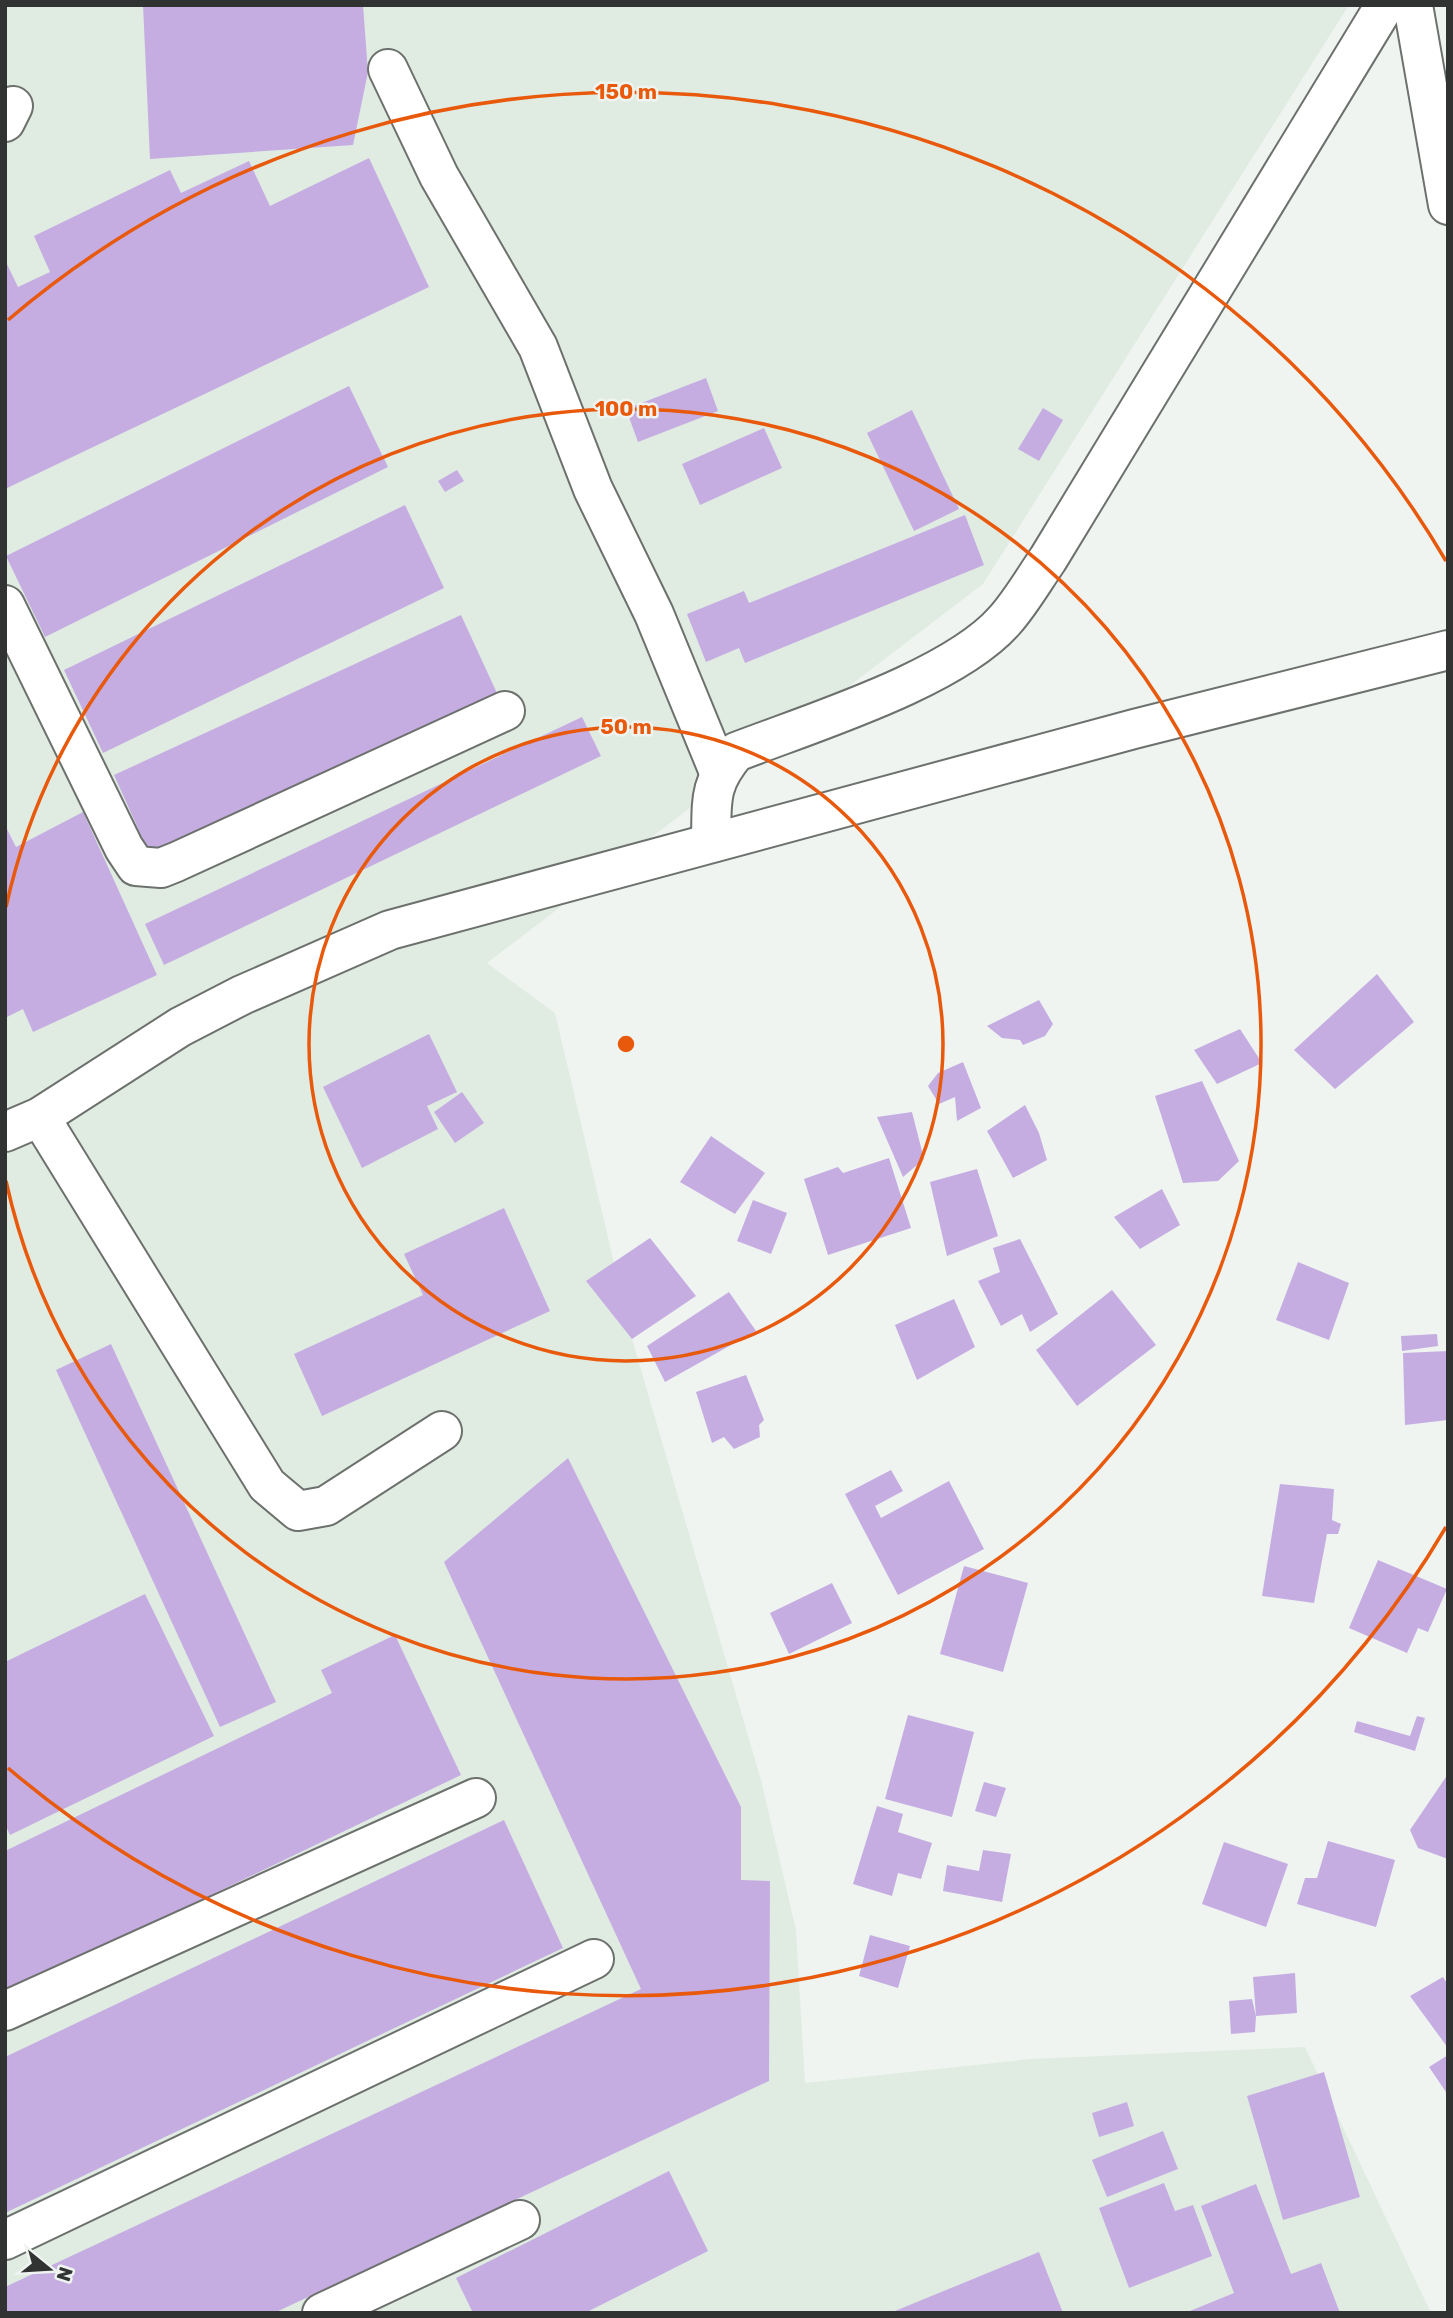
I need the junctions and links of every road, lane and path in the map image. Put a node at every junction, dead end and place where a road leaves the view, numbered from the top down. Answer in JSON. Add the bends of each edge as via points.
{"nodes":[{"id":1,"x":1385,"y":5,"type":"edge"},
{"id":2,"x":1413,"y":5,"type":"edge"},
{"id":3,"x":388,"y":69,"type":"dead end"},
{"id":4,"x":1448,"y":205,"type":"edge"},
{"id":5,"x":5,"y":605,"type":"edge"},
{"id":6,"x":1448,"y":650,"type":"edge"},
{"id":7,"x":505,"y":711,"type":"dead end"},
{"id":8,"x":719,"y":772,"type":"junction"},
{"id":9,"x":711,"y":842,"type":"junction"},
{"id":10,"x":40,"y":1117,"type":"junction"},
{"id":11,"x":5,"y":1132,"type":"edge"},
{"id":12,"x":442,"y":1431,"type":"dead end"},
{"id":13,"x":476,"y":1798,"type":"dead end"},
{"id":14,"x":594,"y":1959,"type":"dead end"},
{"id":15,"x":5,"y":2011,"type":"edge"},
{"id":16,"x":520,"y":2220,"type":"dead end"},
{"id":17,"x":5,"y":2240,"type":"edge"},
{"id":18,"x":322,"y":2313,"type":"edge"}],
"edges":[{"from":1,"to":8,"type":"street","via":[[1048,558],[1004,621],[957,659],[905,685],[736,752]]},
{"from":2,"to":4,"type":"street"},
{"from":3,"to":8,"type":"street","via":[[439,176],[538,347],[593,489],[654,614]]},
{"from":5,"to":7,"type":"street","via":[[136,866],[176,862]]},
{"from":6,"to":9,"type":"street"},
{"from":8,"to":9,"type":"street","via":[[713,793]]},
{"from":9,"to":10,"type":"street","via":[[390,930],[180,1027]]},
{"from":10,"to":11,"type":"street"},
{"from":10,"to":12,"type":"street","via":[[267,1485],[299,1511],[326,1506]]},
{"from":13,"to":15,"type":"street"},
{"from":14,"to":17,"type":"street"},
{"from":16,"to":18,"type":"street"}]}
